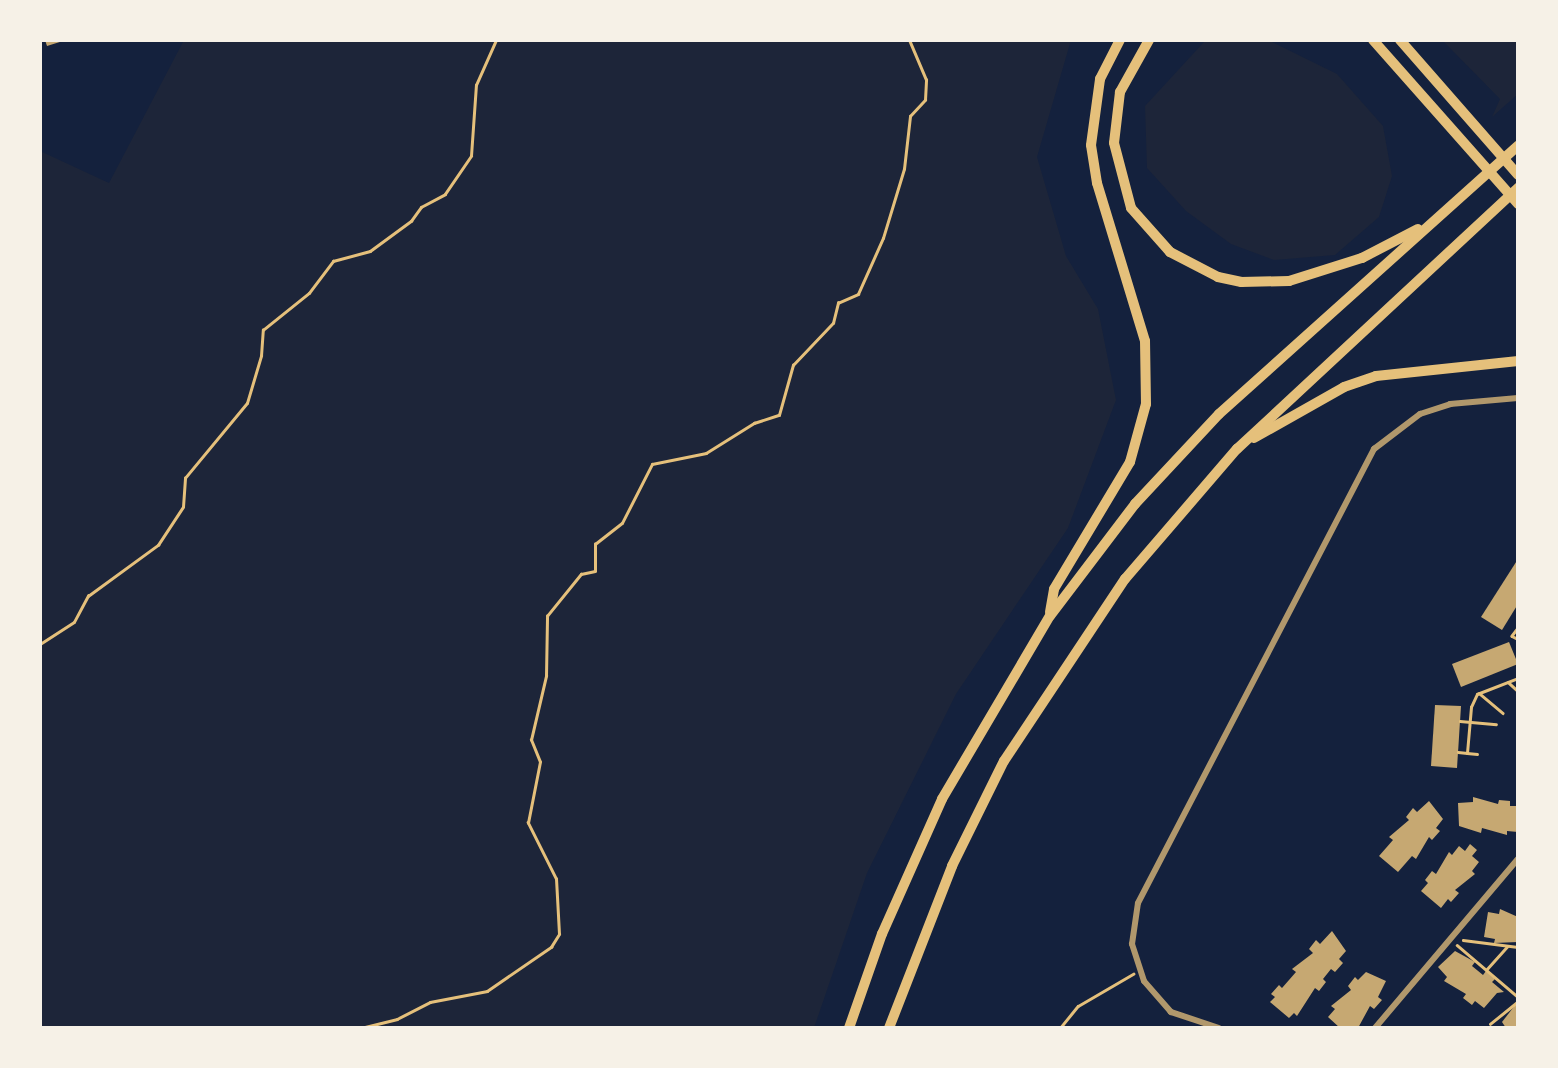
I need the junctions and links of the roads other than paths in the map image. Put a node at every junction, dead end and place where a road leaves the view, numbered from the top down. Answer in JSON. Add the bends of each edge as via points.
{"nodes":[{"id":1,"x":1120,"y":40,"type":"edge"},
{"id":2,"x":1149,"y":40,"type":"edge"},
{"id":3,"x":1373,"y":40,"type":"edge"},
{"id":4,"x":1400,"y":40,"type":"edge"},
{"id":5,"x":1518,"y":146,"type":"edge"},
{"id":6,"x":1518,"y":175,"type":"edge"},
{"id":7,"x":1518,"y":188,"type":"edge"},
{"id":8,"x":1518,"y":204,"type":"edge"},
{"id":9,"x":1432,"y":221,"type":"junction"},
{"id":10,"x":1518,"y":361,"type":"edge"},
{"id":11,"x":1518,"y":398,"type":"edge"},
{"id":12,"x":1237,"y":449,"type":"junction"},
{"id":13,"x":1050,"y":617,"type":"junction"},
{"id":14,"x":1518,"y":859,"type":"edge"},
{"id":15,"x":849,"y":1028,"type":"edge"},
{"id":16,"x":888,"y":1028,"type":"edge"},
{"id":17,"x":1219,"y":1028,"type":"edge"},
{"id":18,"x":1375,"y":1028,"type":"edge"}],
"edges":[{"from":1,"to":13,"type":"highway","via":[[1100,79],[1091,145],[1097,183],[1145,341],[1146,404],[1130,462],[1054,589]]},
{"from":2,"to":9,"type":"highway","via":[[1126,77],[1116,107],[1117,167],[1141,225],[1188,264],[1241,282],[1289,281],[1362,258]]},
{"from":3,"to":8,"type":"highway"},
{"from":4,"to":6,"type":"highway"},
{"from":5,"to":9,"type":"highway"},
{"from":7,"to":12,"type":"highway"},
{"from":9,"to":13,"type":"highway","via":[[1219,414],[1135,504]]},
{"from":10,"to":12,"type":"highway","via":[[1376,376],[1312,404]]},
{"from":11,"to":17,"type":"street","via":[[1450,404],[1420,414],[1395,428],[1368,457],[1138,903],[1132,936],[1139,971],[1150,991],[1171,1012]]},
{"from":12,"to":16,"type":"highway","via":[[1125,579],[1017,740],[952,866]]},
{"from":13,"to":15,"type":"highway","via":[[942,799],[883,933]]},
{"from":14,"to":18,"type":"street"}]}
